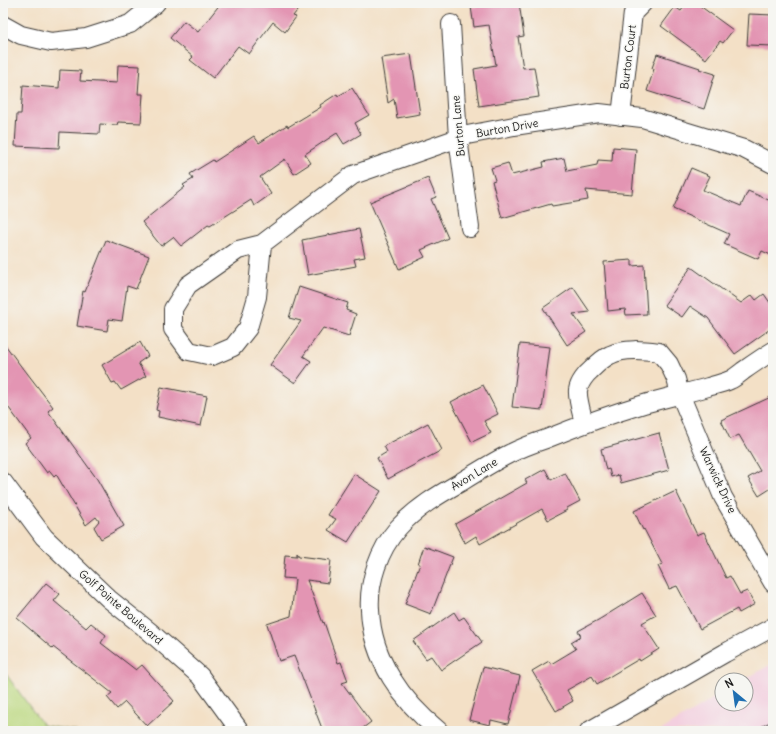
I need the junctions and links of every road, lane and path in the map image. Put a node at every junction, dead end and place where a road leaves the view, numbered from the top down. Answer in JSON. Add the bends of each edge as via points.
{"nodes":[{"id":1,"x":156,"y":3,"type":"edge"},
{"id":2,"x":643,"y":3,"type":"edge"},
{"id":3,"x":451,"y":24,"type":"dead end"},
{"id":4,"x":3,"y":25,"type":"edge"},
{"id":5,"x":621,"y":116,"type":"junction"},
{"id":6,"x":458,"y":138,"type":"junction"},
{"id":7,"x":773,"y":164,"type":"edge"},
{"id":8,"x":470,"y":228,"type":"dead end"},
{"id":9,"x":262,"y":244,"type":"junction"},
{"id":10,"x":773,"y":351,"type":"edge"},
{"id":11,"x":680,"y":394,"type":"junction"},
{"id":12,"x":584,"y":423,"type":"junction"},
{"id":13,"x":3,"y":482,"type":"edge"},
{"id":14,"x":773,"y":583,"type":"edge"},
{"id":15,"x":773,"y":627,"type":"edge"},
{"id":16,"x":773,"y":726,"type":"edge"},
{"id":17,"x":240,"y":731,"type":"edge"},
{"id":18,"x":439,"y":731,"type":"edge"},
{"id":19,"x":589,"y":731,"type":"edge"},
{"id":20,"x":764,"y":731,"type":"edge"}],
"edges":[{"from":1,"to":4,"type":"street","via":[[130,24],[86,38],[50,42],[21,35]]},
{"from":2,"to":5,"type":"street","name":"Burton Court","via":[[633,13]]},
{"from":3,"to":6,"type":"street","name":"Burton Lane"},
{"from":5,"to":6,"type":"street","name":"Burton Drive","via":[[599,113],[514,126]]},
{"from":5,"to":7,"type":"street","name":"Burton Drive","via":[[642,118],[744,149]]},
{"from":6,"to":8,"type":"street","name":"Burton Lane"},
{"from":6,"to":9,"type":"street","name":"Burton Drive","via":[[353,175]]},
{"from":9,"to":9,"type":"street","name":"Burton Drive","via":[[238,250],[188,285],[173,309],[173,329],[189,351],[212,356],[233,347],[248,328],[257,297]]},
{"from":10,"to":11,"type":"street","name":"Avon Lane","via":[[730,380]]},
{"from":11,"to":12,"type":"street","name":"Avon Lane"},
{"from":11,"to":12,"type":"street","name":"Warwick Drive","via":[[669,364],[659,352],[626,351],[611,355],[585,375],[578,389]]},
{"from":11,"to":14,"type":"street","name":"Warwick Drive","via":[[723,497]]},
{"from":12,"to":18,"type":"street","name":"Avon Lane","via":[[510,453],[433,498],[397,530],[380,559],[371,584],[369,602],[376,645],[394,683],[419,714]]},
{"from":13,"to":17,"type":"street","name":"Golf Pointe Boulevard","via":[[44,537],[109,599],[200,676]]},
{"from":15,"to":19,"type":"street"},
{"from":16,"to":20,"type":"lane"}]}
